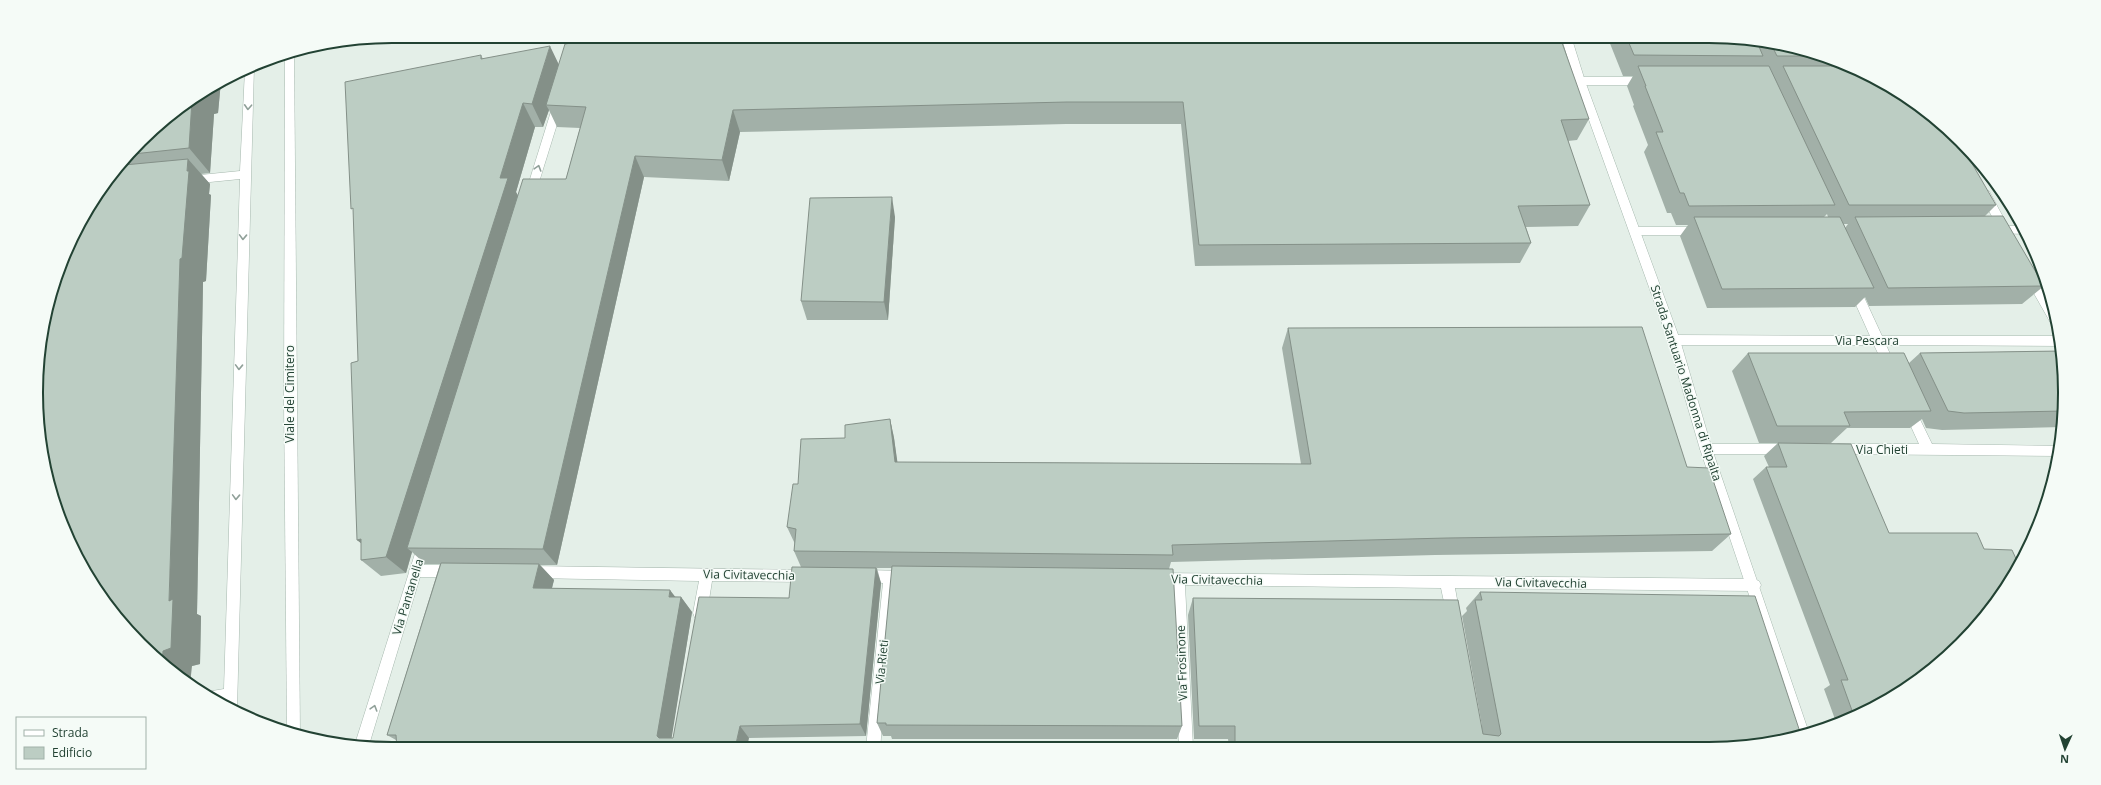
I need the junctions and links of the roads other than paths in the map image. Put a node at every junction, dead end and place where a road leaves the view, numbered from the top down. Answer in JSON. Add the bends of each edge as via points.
{"nodes":[{"id":1,"x":577,"y":43,"type":"edge"},
{"id":2,"x":861,"y":43,"type":"edge"},
{"id":3,"x":1007,"y":43,"type":"edge"},
{"id":4,"x":1567,"y":43,"type":"edge"},
{"id":5,"x":1007,"y":58,"type":"edge"},
{"id":6,"x":290,"y":59,"type":"edge"},
{"id":7,"x":858,"y":59,"type":"edge"},
{"id":8,"x":573,"y":63,"type":"edge"},
{"id":9,"x":250,"y":74,"type":"edge"},
{"id":10,"x":1580,"y":80,"type":"junction"},
{"id":11,"x":1658,"y":81,"type":"edge"},
{"id":12,"x":562,"y":91,"type":"edge"},
{"id":13,"x":245,"y":174,"type":"junction"},
{"id":14,"x":182,"y":181,"type":"edge"},
{"id":15,"x":1979,"y":183,"type":"edge"},
{"id":16,"x":527,"y":205,"type":"edge"},
{"id":17,"x":1982,"y":230,"type":"edge"},
{"id":18,"x":2005,"y":230,"type":"junction"},
{"id":19,"x":2018,"y":230,"type":"edge"},
{"id":20,"x":1636,"y":231,"type":"junction"},
{"id":21,"x":1708,"y":231,"type":"edge"},
{"id":22,"x":2012,"y":244,"type":"edge"},
{"id":23,"x":2024,"y":264,"type":"edge"},
{"id":24,"x":1850,"y":279,"type":"edge"},
{"id":25,"x":2047,"y":305,"type":"edge"},
{"id":26,"x":1674,"y":340,"type":"junction"},
{"id":27,"x":1878,"y":341,"type":"junction"},
{"id":28,"x":2054,"y":341,"type":"edge"},
{"id":29,"x":1895,"y":377,"type":"edge"},
{"id":30,"x":1905,"y":399,"type":"edge"},
{"id":31,"x":1706,"y":449,"type":"junction"},
{"id":32,"x":1801,"y":449,"type":"edge"},
{"id":33,"x":1825,"y":449,"type":"edge"},
{"id":34,"x":1928,"y":450,"type":"junction"},
{"id":35,"x":2053,"y":451,"type":"edge"},
{"id":36,"x":428,"y":533,"type":"edge"},
{"id":37,"x":416,"y":571,"type":"junction"},
{"id":38,"x":471,"y":572,"type":"edge"},
{"id":39,"x":518,"y":572,"type":"edge"},
{"id":40,"x":707,"y":574,"type":"junction"},
{"id":41,"x":819,"y":576,"type":"edge"},
{"id":42,"x":850,"y":576,"type":"edge"},
{"id":43,"x":890,"y":577,"type":"junction"},
{"id":44,"x":922,"y":577,"type":"edge"},
{"id":45,"x":1147,"y":579,"type":"edge"},
{"id":46,"x":1178,"y":579,"type":"junction"},
{"id":47,"x":1447,"y":582,"type":"junction"},
{"id":48,"x":1754,"y":585,"type":"junction"},
{"id":49,"x":698,"y":627,"type":"edge"},
{"id":50,"x":1456,"y":629,"type":"edge"},
{"id":51,"x":230,"y":702,"type":"edge"},
{"id":52,"x":294,"y":727,"type":"edge"},
{"id":53,"x":1801,"y":729,"type":"edge"},
{"id":54,"x":363,"y":740,"type":"edge"},
{"id":55,"x":874,"y":742,"type":"edge"},
{"id":56,"x":1186,"y":742,"type":"edge"}],
"edges":[{"from":1,"to":8,"type":"street"},
{"from":2,"to":7,"type":"street"},
{"from":3,"to":5,"type":"street"},
{"from":4,"to":10,"type":"street","name":"Strada Santuario Madonna di Ripalta","via":[[1568,55]]},
{"from":6,"to":52,"type":"street","name":"Viale del Cimitero"},
{"from":9,"to":13,"type":"street","one_way":true},
{"from":10,"to":11,"type":"street"},
{"from":10,"to":20,"type":"street","name":"Strada Santuario Madonna di Ripalta"},
{"from":16,"to":12,"type":"street","one_way":true},
{"from":13,"to":14,"type":"street"},
{"from":13,"to":51,"type":"street","one_way":true},
{"from":15,"to":18,"type":"street"},
{"from":17,"to":18,"type":"street"},
{"from":18,"to":19,"type":"street"},
{"from":18,"to":22,"type":"street"},
{"from":20,"to":21,"type":"street"},
{"from":20,"to":26,"type":"street","name":"Strada Santuario Madonna di Ripalta"},
{"from":23,"to":25,"type":"street"},
{"from":24,"to":27,"type":"street"},
{"from":26,"to":27,"type":"street","name":"Via Pescara"},
{"from":26,"to":31,"type":"street","name":"Strada Santuario Madonna di Ripalta"},
{"from":27,"to":28,"type":"street","name":"Via Pescara"},
{"from":27,"to":29,"type":"street"},
{"from":30,"to":34,"type":"street"},
{"from":31,"to":32,"type":"street"},
{"from":31,"to":48,"type":"street","name":"Strada Santuario Madonna di Ripalta"},
{"from":33,"to":34,"type":"street","name":"Via Chieti"},
{"from":34,"to":35,"type":"street","name":"Via Chieti"},
{"from":36,"to":37,"type":"street","name":"Via Pantanella"},
{"from":37,"to":38,"type":"street"},
{"from":54,"to":37,"type":"street","name":"Via Pantanella","one_way":true},
{"from":39,"to":40,"type":"street","name":"Via Civitavecchia"},
{"from":40,"to":41,"type":"street","name":"Via Civitavecchia"},
{"from":40,"to":49,"type":"street"},
{"from":42,"to":43,"type":"street"},
{"from":43,"to":44,"type":"street"},
{"from":43,"to":55,"type":"street","name":"Via Rieti"},
{"from":45,"to":46,"type":"street","name":"Via Civitavecchia"},
{"from":46,"to":47,"type":"street","name":"Via Civitavecchia"},
{"from":46,"to":56,"type":"street","name":"Via Frosinone"},
{"from":47,"to":48,"type":"street","name":"Via Civitavecchia"},
{"from":47,"to":50,"type":"street"},
{"from":48,"to":53,"type":"street","name":"Strada Santuario Madonna di Ripalta"}]}
